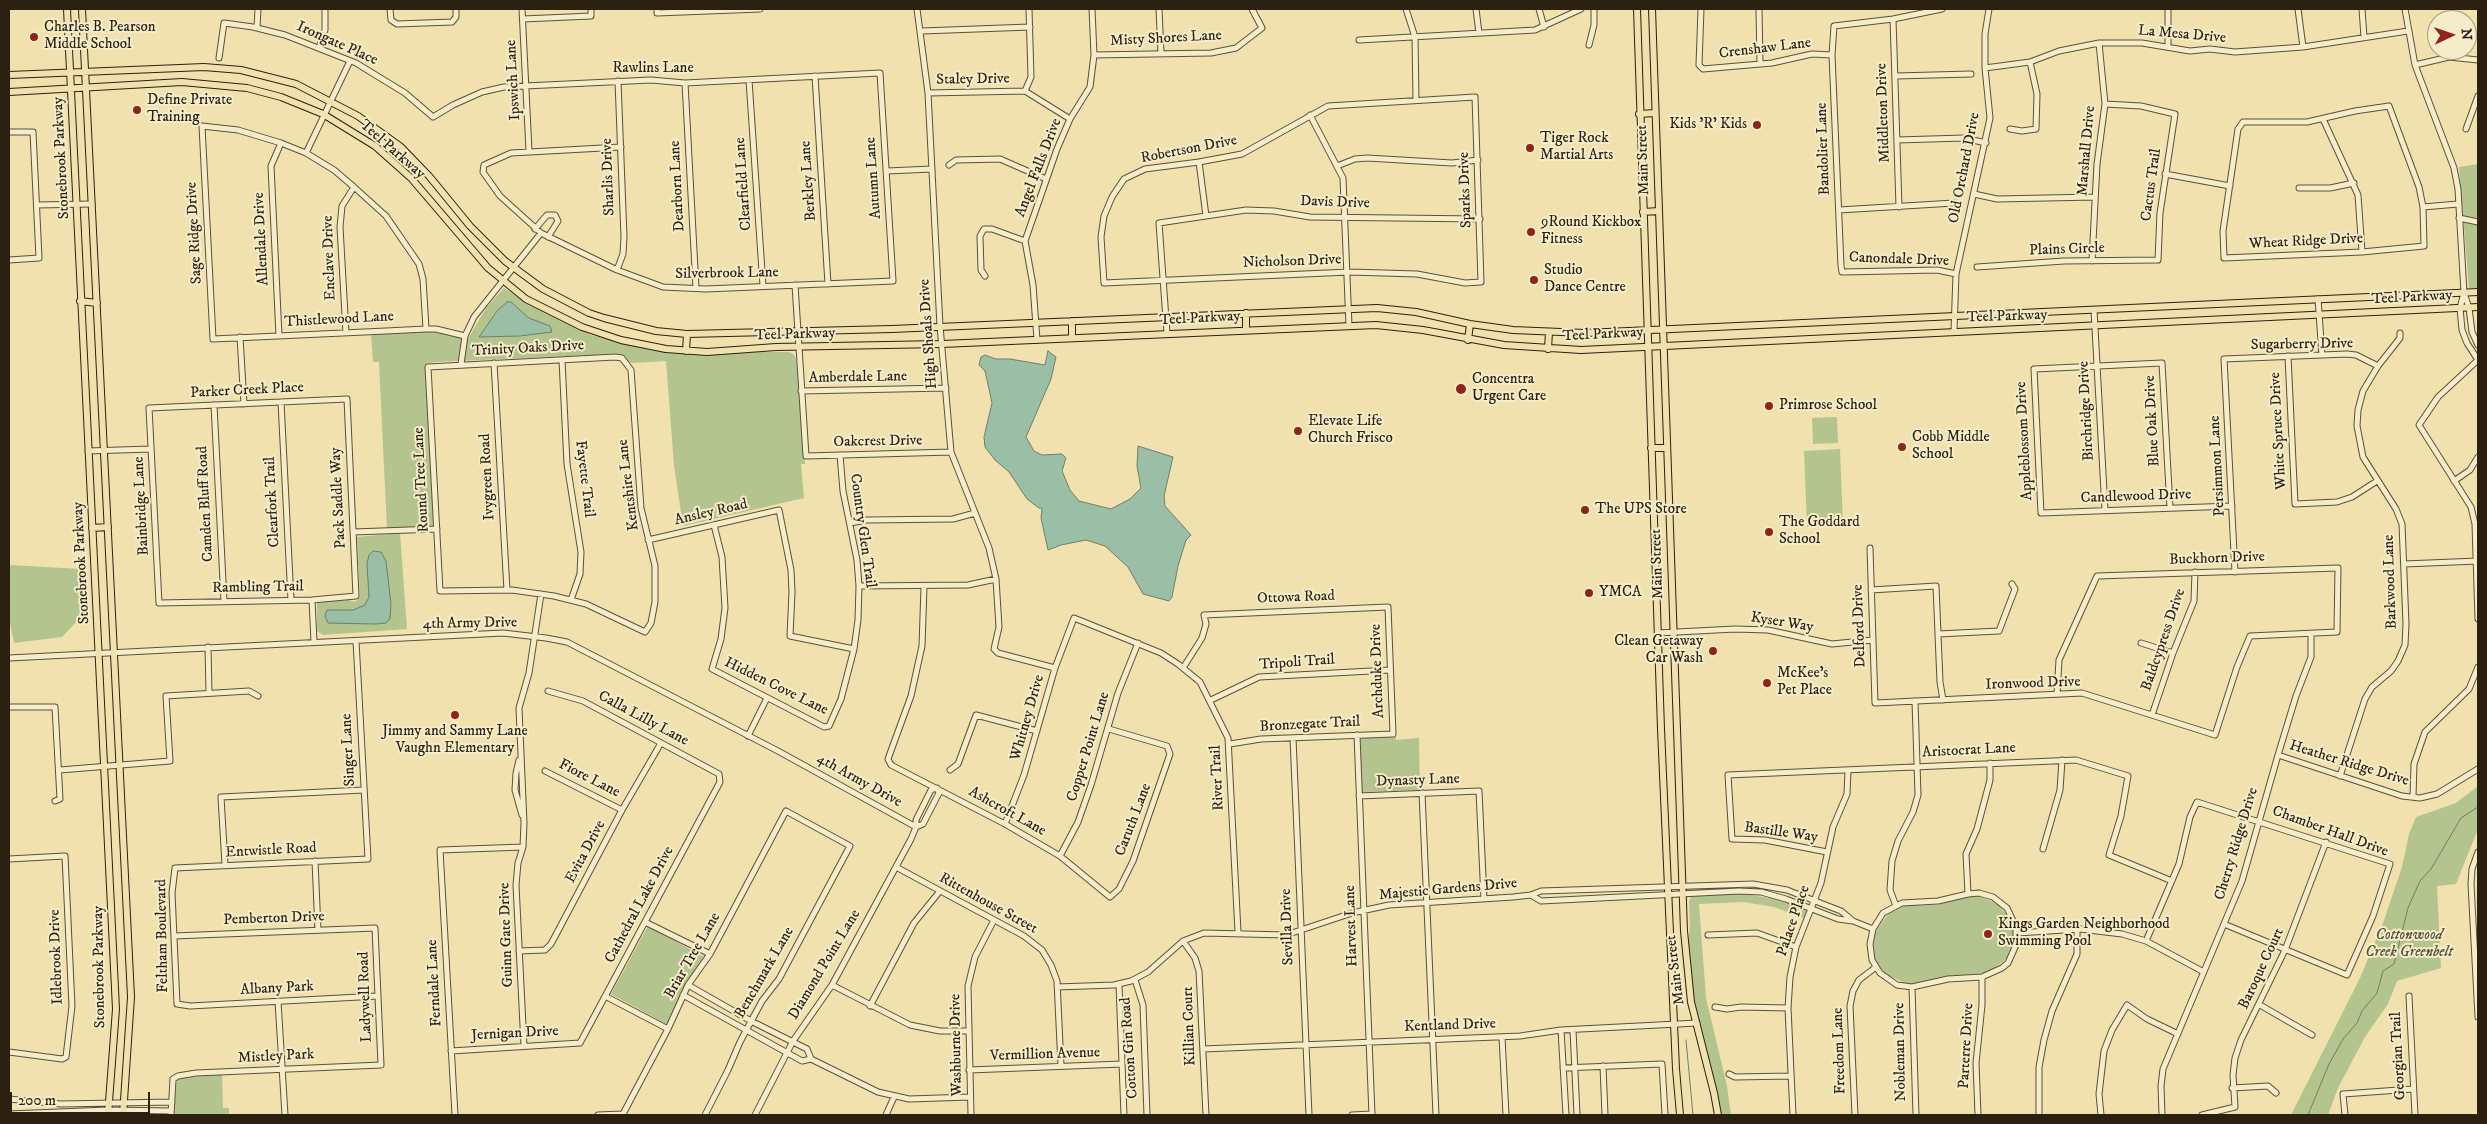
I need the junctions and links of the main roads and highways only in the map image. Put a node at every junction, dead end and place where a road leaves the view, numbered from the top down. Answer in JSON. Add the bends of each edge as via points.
{"nodes":[{"id":1,"x":67,"y":9,"type":"edge"},
{"id":2,"x":82,"y":9,"type":"edge"},
{"id":3,"x":1637,"y":9,"type":"edge"},
{"id":4,"x":1652,"y":9,"type":"edge"},
{"id":5,"x":85,"y":71,"type":"junction"},
{"id":6,"x":70,"y":72,"type":"junction"},
{"id":7,"x":9,"y":74,"type":"edge"},
{"id":8,"x":86,"y":88,"type":"junction"},
{"id":9,"x":71,"y":89,"type":"junction"},
{"id":10,"x":9,"y":92,"type":"edge"},
{"id":11,"x":1655,"y":113,"type":"junction"},
{"id":12,"x":1639,"y":114,"type":"junction"},
{"id":13,"x":1643,"y":212,"type":"junction"},
{"id":14,"x":1659,"y":212,"type":"junction"},
{"id":15,"x":2478,"y":292,"type":"edge"},
{"id":16,"x":80,"y":302,"type":"junction"},
{"id":17,"x":97,"y":303,"type":"junction"},
{"id":18,"x":2478,"y":307,"type":"edge"},
{"id":19,"x":1246,"y":313,"type":"junction"},
{"id":20,"x":1072,"y":321,"type":"junction"},
{"id":21,"x":1846,"y":322,"type":"junction"},
{"id":22,"x":1470,"y":324,"type":"junction"},
{"id":23,"x":1246,"y":330,"type":"junction"},
{"id":24,"x":1646,"y":330,"type":"junction"},
{"id":25,"x":1663,"y":330,"type":"junction"},
{"id":26,"x":1548,"y":332,"type":"junction"},
{"id":27,"x":687,"y":334,"type":"junction"},
{"id":28,"x":1846,"y":336,"type":"junction"},
{"id":29,"x":1072,"y":338,"type":"junction"},
{"id":30,"x":1468,"y":340,"type":"junction"},
{"id":31,"x":1647,"y":345,"type":"junction"},
{"id":32,"x":1663,"y":345,"type":"junction"},
{"id":33,"x":1548,"y":349,"type":"junction"},
{"id":34,"x":686,"y":351,"type":"junction"},
{"id":35,"x":1651,"y":448,"type":"junction"},
{"id":36,"x":1667,"y":448,"type":"junction"},
{"id":37,"x":108,"y":527,"type":"junction"},
{"id":38,"x":92,"y":528,"type":"junction"},
{"id":39,"x":1678,"y":783,"type":"junction"},
{"id":40,"x":1664,"y":784,"type":"junction"},
{"id":41,"x":123,"y":1112,"type":"edge"},
{"id":42,"x":108,"y":1113,"type":"edge"},
{"id":43,"x":1680,"y":1115,"type":"edge"},
{"id":44,"x":1718,"y":1115,"type":"edge"}],
"edges":[{"from":1,"to":6,"type":"main road","name":"Stonebrook Parkway"},
{"from":2,"to":5,"type":"main road","name":"Stonebrook Parkway"},
{"from":3,"to":12,"type":"main road","name":"Main Street"},
{"from":4,"to":11,"type":"main road","name":"Main Street"},
{"from":5,"to":6,"type":"main road","name":"Teel Parkway"},
{"from":5,"to":8,"type":"main road","name":"Stonebrook Parkway"},
{"from":5,"to":27,"type":"main road","name":"Teel Parkway","via":[[234,69],[285,80],[331,100],[401,147],[470,226],[514,268],[543,290],[589,313],[629,325]]},
{"from":6,"to":7,"type":"main road","name":"Teel Parkway"},
{"from":6,"to":9,"type":"main road","name":"Stonebrook Parkway"},
{"from":8,"to":9,"type":"main road","name":"Teel Parkway"},
{"from":8,"to":17,"type":"main road","name":"Stonebrook Parkway"},
{"from":8,"to":34,"type":"main road","name":"Teel Parkway","via":[[167,82],[214,83],[273,95],[323,114],[374,146],[411,178],[502,282],[540,307],[582,327],[621,340]]},
{"from":9,"to":10,"type":"main road","name":"Teel Parkway"},
{"from":9,"to":16,"type":"main road","name":"Stonebrook Parkway"},
{"from":11,"to":12,"type":"main road"},
{"from":11,"to":14,"type":"main road","name":"Main Street"},
{"from":12,"to":13,"type":"main road","name":"Main Street"},
{"from":13,"to":14,"type":"main road"},
{"from":13,"to":24,"type":"main road","name":"Main Street"},
{"from":14,"to":25,"type":"main road","name":"Main Street"},
{"from":15,"to":21,"type":"main road","name":"Teel Parkway"},
{"from":16,"to":17,"type":"main road"},
{"from":16,"to":38,"type":"main road","name":"Stonebrook Parkway"},
{"from":17,"to":37,"type":"main road","name":"Stonebrook Parkway"},
{"from":18,"to":28,"type":"main road","name":"Teel Parkway"},
{"from":19,"to":20,"type":"main road","name":"Teel Parkway"},
{"from":19,"to":22,"type":"main road","name":"Teel Parkway","via":[[1349,308],[1416,312]]},
{"from":19,"to":23,"type":"main road"},
{"from":20,"to":27,"type":"main road","name":"Teel Parkway"},
{"from":20,"to":29,"type":"main road"},
{"from":21,"to":25,"type":"main road","name":"Teel Parkway"},
{"from":21,"to":28,"type":"main road"},
{"from":22,"to":26,"type":"main road","name":"Teel Parkway"},
{"from":22,"to":30,"type":"main road"},
{"from":23,"to":29,"type":"main road","name":"Teel Parkway"},
{"from":23,"to":30,"type":"main road","name":"Teel Parkway","via":[[1399,326]]},
{"from":24,"to":25,"type":"main road","name":"Teel Parkway"},
{"from":24,"to":26,"type":"main road","name":"Teel Parkway"},
{"from":24,"to":31,"type":"main road","name":"Main Street"},
{"from":25,"to":32,"type":"main road","name":"Main Street"},
{"from":26,"to":33,"type":"main road"},
{"from":27,"to":34,"type":"main road"},
{"from":28,"to":32,"type":"main road","name":"Teel Parkway"},
{"from":29,"to":34,"type":"main road","name":"Teel Parkway"},
{"from":30,"to":33,"type":"main road","name":"Teel Parkway"},
{"from":31,"to":32,"type":"main road","name":"Teel Parkway"},
{"from":31,"to":33,"type":"main road","name":"Teel Parkway"},
{"from":31,"to":35,"type":"main road","name":"Main Street"},
{"from":32,"to":36,"type":"main road","name":"Main Street"},
{"from":35,"to":36,"type":"main road"},
{"from":35,"to":40,"type":"main road","name":"Main Street"},
{"from":36,"to":39,"type":"main road","name":"Main Street"},
{"from":37,"to":38,"type":"main road"},
{"from":37,"to":41,"type":"main road","name":"Stonebrook Parkway","via":[[131,997]]},
{"from":38,"to":42,"type":"main road","name":"Stonebrook Parkway","via":[[116,1009]]},
{"from":39,"to":40,"type":"main road"},
{"from":39,"to":44,"type":"main road","name":"Main Street","via":[[1687,976]]},
{"from":40,"to":43,"type":"main road","name":"Main Street"}]}
